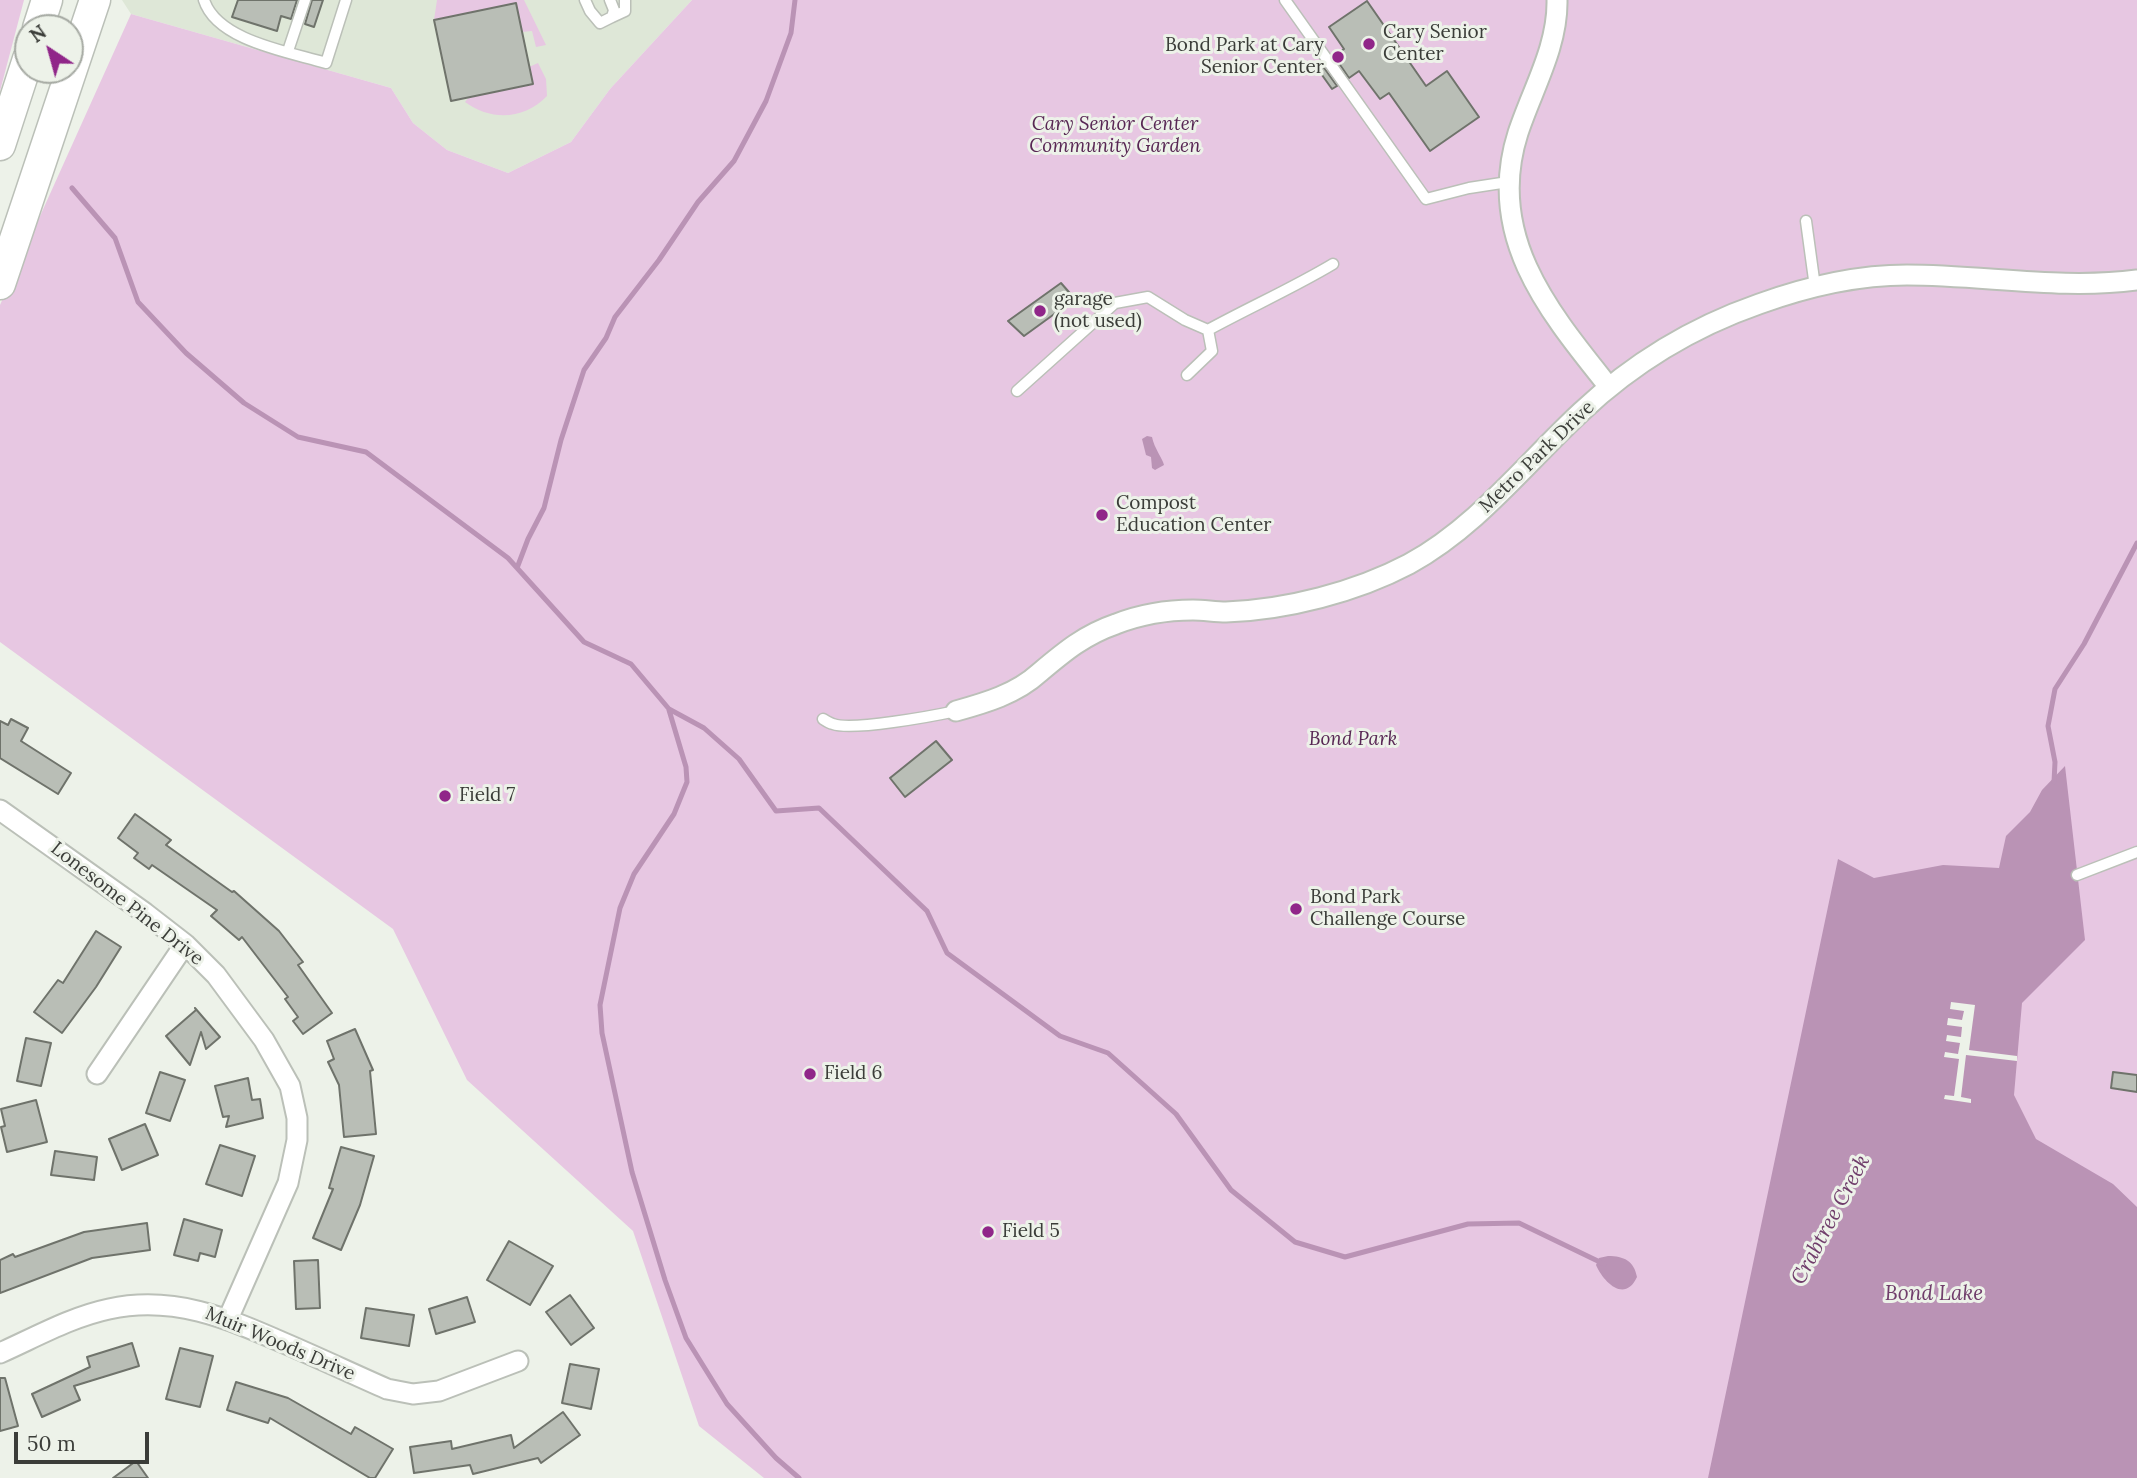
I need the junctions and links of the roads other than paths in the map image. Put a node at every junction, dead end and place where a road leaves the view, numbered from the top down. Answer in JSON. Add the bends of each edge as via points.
{"nodes":[{"id":1,"x":95,"y":0,"type":"edge"},
{"id":2,"x":204,"y":0,"type":"edge"},
{"id":3,"x":305,"y":0,"type":"edge"},
{"id":4,"x":346,"y":0,"type":"edge"},
{"id":5,"x":585,"y":0,"type":"edge"},
{"id":6,"x":610,"y":0,"type":"edge"},
{"id":7,"x":625,"y":0,"type":"edge"},
{"id":8,"x":1285,"y":0,"type":"edge"},
{"id":9,"x":1557,"y":0,"type":"edge"},
{"id":10,"x":612,"y":17,"type":"junction"},
{"id":11,"x":288,"y":51,"type":"junction"},
{"id":12,"x":20,"y":84,"type":"edge"},
{"id":13,"x":0,"y":145,"type":"edge"},
{"id":14,"x":1508,"y":182,"type":"junction"},
{"id":15,"x":1805,"y":222,"type":"dead end"},
{"id":16,"x":1333,"y":264,"type":"dead end"},
{"id":17,"x":2137,"y":280,"type":"edge"},
{"id":18,"x":0,"y":284,"type":"edge"},
{"id":19,"x":1815,"y":287,"type":"junction"},
{"id":20,"x":1208,"y":330,"type":"junction"},
{"id":21,"x":1186,"y":375,"type":"dead end"},
{"id":22,"x":1609,"y":387,"type":"junction"},
{"id":23,"x":1017,"y":391,"type":"dead end"},
{"id":24,"x":956,"y":711,"type":"joint"},
{"id":25,"x":823,"y":719,"type":"dead end"},
{"id":26,"x":0,"y":810,"type":"edge"},
{"id":27,"x":2137,"y":852,"type":"edge"},
{"id":28,"x":2077,"y":875,"type":"dead end"},
{"id":29,"x":185,"y":944,"type":"junction"},
{"id":30,"x":97,"y":1074,"type":"dead end"},
{"id":31,"x":228,"y":1319,"type":"junction"},
{"id":32,"x":0,"y":1353,"type":"edge"},
{"id":33,"x":518,"y":1361,"type":"dead end"}],
"edges":[{"from":1,"to":18,"type":"main road"},
{"from":2,"to":11,"type":"lane","via":[[227,29],[240,37]]},
{"from":3,"to":11,"type":"lane"},
{"from":4,"to":11,"type":"lane","via":[[326,63]]},
{"from":5,"to":10,"type":"lane","via":[[600,23]]},
{"from":6,"to":10,"type":"lane"},
{"from":7,"to":10,"type":"lane","via":[[625,11]]},
{"from":8,"to":14,"type":"lane","via":[[1426,199]]},
{"from":9,"to":14,"type":"street","via":[[1548,55],[1518,134]]},
{"from":12,"to":13,"type":"main road"},
{"from":14,"to":22,"type":"street","via":[[1514,235],[1532,281]]},
{"from":15,"to":19,"type":"lane"},
{"from":16,"to":20,"type":"lane"},
{"from":17,"to":19,"type":"street","name":"Metro Park Drive","via":[[2091,284],[1903,275]]},
{"from":19,"to":22,"type":"street","name":"Metro Park Drive","via":[[1722,318],[1657,353]]},
{"from":20,"to":21,"type":"lane","via":[[1212,351]]},
{"from":20,"to":23,"type":"lane","via":[[1148,297],[1115,303]]},
{"from":22,"to":24,"type":"street","name":"Metro Park Drive","via":[[1475,517],[1409,564],[1341,592],[1259,610],[1190,610],[1150,614],[1116,624],[1075,642],[1039,674],[997,699]]},
{"from":24,"to":25,"type":"lane","via":[[867,725],[835,725]]},
{"from":26,"to":29,"type":"street","name":"Lonesome Pine Drive"},
{"from":27,"to":28,"type":"lane"},
{"from":29,"to":30,"type":"street"},
{"from":29,"to":31,"type":"street","name":"Lonesome Pine Drive","via":[[216,975],[264,1040],[290,1086],[296,1118],[296,1149],[288,1182]]},
{"from":31,"to":32,"type":"street","name":"Muir Woods Drive","via":[[177,1306],[127,1306],[83,1317]]},
{"from":31,"to":33,"type":"street","name":"Muir Woods Drive","via":[[387,1389],[413,1394],[439,1391]]}]}
